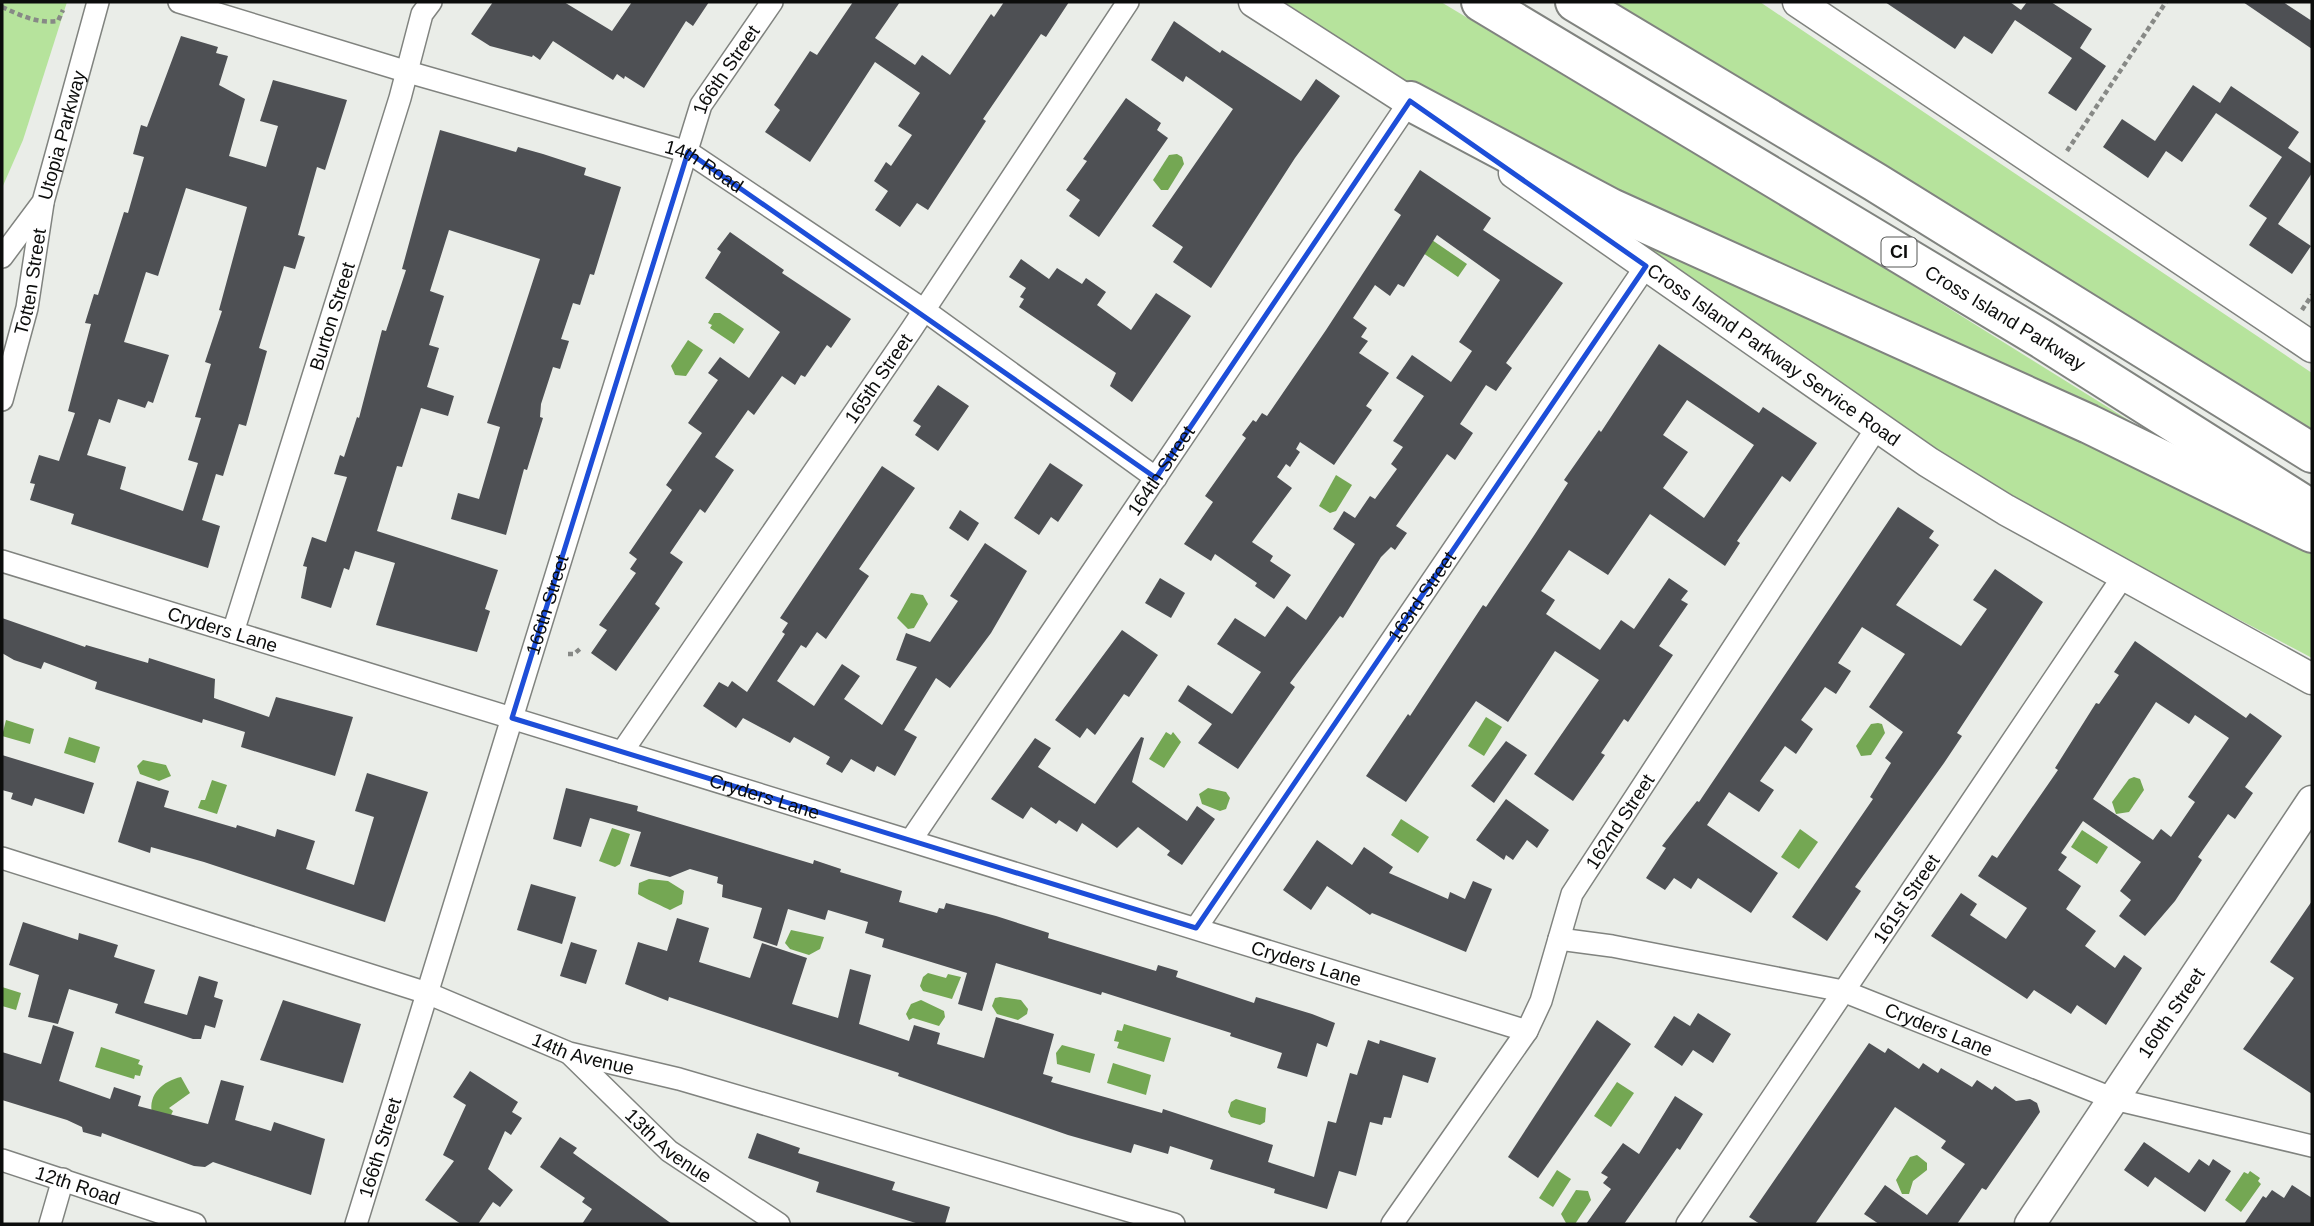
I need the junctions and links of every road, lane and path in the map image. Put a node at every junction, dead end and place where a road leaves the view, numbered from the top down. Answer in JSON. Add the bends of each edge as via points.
{"nodes":[{"id":1,"x":98,"y":2,"type":"edge"},
{"id":2,"x":179,"y":2,"type":"edge"},
{"id":3,"x":430,"y":2,"type":"edge"},
{"id":4,"x":772,"y":2,"type":"edge"},
{"id":5,"x":1128,"y":2,"type":"edge"},
{"id":6,"x":1254,"y":2,"type":"edge"},
{"id":7,"x":1481,"y":2,"type":"edge"},
{"id":8,"x":1575,"y":2,"type":"edge"},
{"id":9,"x":2166,"y":2,"type":"edge"},
{"id":10,"x":1813,"y":6,"type":"edge"},
{"id":11,"x":2,"y":7,"type":"edge"},
{"id":12,"x":63,"y":10,"type":"dead end"},
{"id":13,"x":408,"y":72,"type":"junction"},
{"id":14,"x":1409,"y":101,"type":"junction"},
{"id":15,"x":688,"y":152,"type":"junction"},
{"id":16,"x":2064,"y":155,"type":"dead end"},
{"id":17,"x":43,"y":202,"type":"junction"},
{"id":18,"x":2,"y":257,"type":"edge"},
{"id":19,"x":1646,"y":266,"type":"junction"},
{"id":20,"x":2312,"y":295,"type":"edge"},
{"id":21,"x":924,"y":310,"type":"junction"},
{"id":22,"x":2300,"y":313,"type":"dead end"},
{"id":23,"x":2312,"y":347,"type":"edge"},
{"id":24,"x":2,"y":400,"type":"edge"},
{"id":25,"x":1876,"y":429,"type":"junction"},
{"id":26,"x":2312,"y":453,"type":"edge"},
{"id":27,"x":1156,"y":478,"type":"junction"},
{"id":28,"x":2312,"y":510,"type":"edge"},
{"id":29,"x":2312,"y":533,"type":"edge"},
{"id":30,"x":2,"y":561,"type":"edge"},
{"id":31,"x":2123,"y":575,"type":"junction"},
{"id":32,"x":233,"y":632,"type":"junction"},
{"id":33,"x":581,"y":648,"type":"dead end"},
{"id":34,"x":568,"y":654,"type":"dead end"},
{"id":35,"x":2312,"y":679,"type":"edge"},
{"id":36,"x":512,"y":718,"type":"junction"},
{"id":37,"x":622,"y":752,"type":"junction"},
{"id":38,"x":2312,"y":801,"type":"edge"},
{"id":39,"x":911,"y":841,"type":"junction"},
{"id":40,"x":2,"y":858,"type":"edge"},
{"id":41,"x":1196,"y":928,"type":"junction"},
{"id":42,"x":1559,"y":939,"type":"junction"},
{"id":43,"x":1843,"y":991,"type":"junction"},
{"id":44,"x":427,"y":993,"type":"junction"},
{"id":45,"x":1527,"y":1031,"type":"junction"},
{"id":46,"x":569,"y":1053,"type":"junction"},
{"id":47,"x":2114,"y":1099,"type":"junction"},
{"id":48,"x":2312,"y":1146,"type":"edge"},
{"id":49,"x":2,"y":1160,"type":"edge"},
{"id":50,"x":64,"y":1179,"type":"junction"},
{"id":51,"x":50,"y":1224,"type":"edge"},
{"id":52,"x":195,"y":1224,"type":"edge"},
{"id":53,"x":356,"y":1224,"type":"edge"},
{"id":54,"x":779,"y":1224,"type":"edge"},
{"id":55,"x":1174,"y":1224,"type":"edge"},
{"id":56,"x":1392,"y":1224,"type":"edge"},
{"id":57,"x":1687,"y":1224,"type":"edge"},
{"id":58,"x":2030,"y":1224,"type":"edge"}],
"edges":[{"from":1,"to":17,"type":"street","name":"Utopia Parkway"},
{"from":2,"to":13,"type":"street","name":"14th Road"},
{"from":3,"to":13,"type":"street","name":"Burton Street","via":[[422,14]]},
{"from":4,"to":15,"type":"street","name":"166th Street","via":[[701,105]]},
{"from":5,"to":21,"type":"street","name":"165th Street"},
{"from":6,"to":14,"type":"street","name":"Cross Island Parkway Service Road"},
{"from":7,"to":28,"type":"highway","name":"Cross Island Parkway","number":"CI","via":[[2042,340]]},
{"from":8,"to":26,"type":"highway","number":"CI","via":[[1863,174]]},
{"from":9,"to":16,"type":"path"},
{"from":10,"to":23,"type":"street"},
{"from":11,"to":12,"type":"path","via":[[48,22],[58,20]]},
{"from":13,"to":15,"type":"street","name":"14th Road"},
{"from":13,"to":32,"type":"street","name":"Burton Street"},
{"from":14,"to":19,"type":"street","name":"Cross Island Parkway Service Road"},
{"from":14,"to":27,"type":"street","name":"164th Street"},
{"from":14,"to":29,"type":"highway","via":[[1611,208],[2099,428]]},
{"from":15,"to":21,"type":"street","name":"14th Road"},
{"from":15,"to":36,"type":"street","name":"166th Street"},
{"from":17,"to":18,"type":"street","name":"Utopia Parkway"},
{"from":17,"to":24,"type":"street","name":"Totten Street","via":[[30,297]]},
{"from":19,"to":25,"type":"street","name":"Cross Island Parkway Service Road"},
{"from":19,"to":41,"type":"street","name":"163rd Street"},
{"from":20,"to":22,"type":"path"},
{"from":21,"to":27,"type":"street","name":"14th Road"},
{"from":21,"to":37,"type":"street","name":"165th Street"},
{"from":25,"to":31,"type":"street","name":"Cross Island Parkway Service Road","via":[[1965,486]]},
{"from":25,"to":42,"type":"street","name":"162nd Street","via":[[1572,894]]},
{"from":27,"to":39,"type":"street","name":"164th Street"},
{"from":30,"to":32,"type":"street","name":"Cryders Lane"},
{"from":31,"to":35,"type":"street","name":"Cross Island Parkway Service Road"},
{"from":31,"to":43,"type":"street","name":"161st Street"},
{"from":32,"to":36,"type":"street","name":"Cryders Lane"},
{"from":33,"to":34,"type":"path"},
{"from":36,"to":37,"type":"street","name":"Cryders Lane"},
{"from":36,"to":44,"type":"street","name":"166th Street"},
{"from":37,"to":39,"type":"street","name":"Cryders Lane"},
{"from":38,"to":47,"type":"street","name":"160th Street"},
{"from":39,"to":41,"type":"street","name":"Cryders Lane"},
{"from":40,"to":44,"type":"street","name":"14th Avenue"},
{"from":41,"to":45,"type":"street","name":"Cryders Lane"},
{"from":42,"to":43,"type":"street","name":"Cryders Lane"},
{"from":42,"to":45,"type":"street","name":"162nd Street"},
{"from":43,"to":47,"type":"street","name":"Cryders Lane"},
{"from":43,"to":57,"type":"street","name":"161st Street"},
{"from":44,"to":46,"type":"street","name":"14th Avenue"},
{"from":44,"to":53,"type":"street","name":"166th Street"},
{"from":45,"to":56,"type":"street","name":"162nd Street"},
{"from":46,"to":54,"type":"street","name":"13th Avenue","via":[[669,1151]]},
{"from":46,"to":55,"type":"street","name":"14th Avenue","via":[[679,1079]]},
{"from":47,"to":48,"type":"street","name":"Cryders Lane"},
{"from":47,"to":58,"type":"street","name":"160th Street"},
{"from":49,"to":50,"type":"street","name":"12th Road"},
{"from":50,"to":51,"type":"street"},
{"from":50,"to":52,"type":"street","name":"12th Road"}]}
